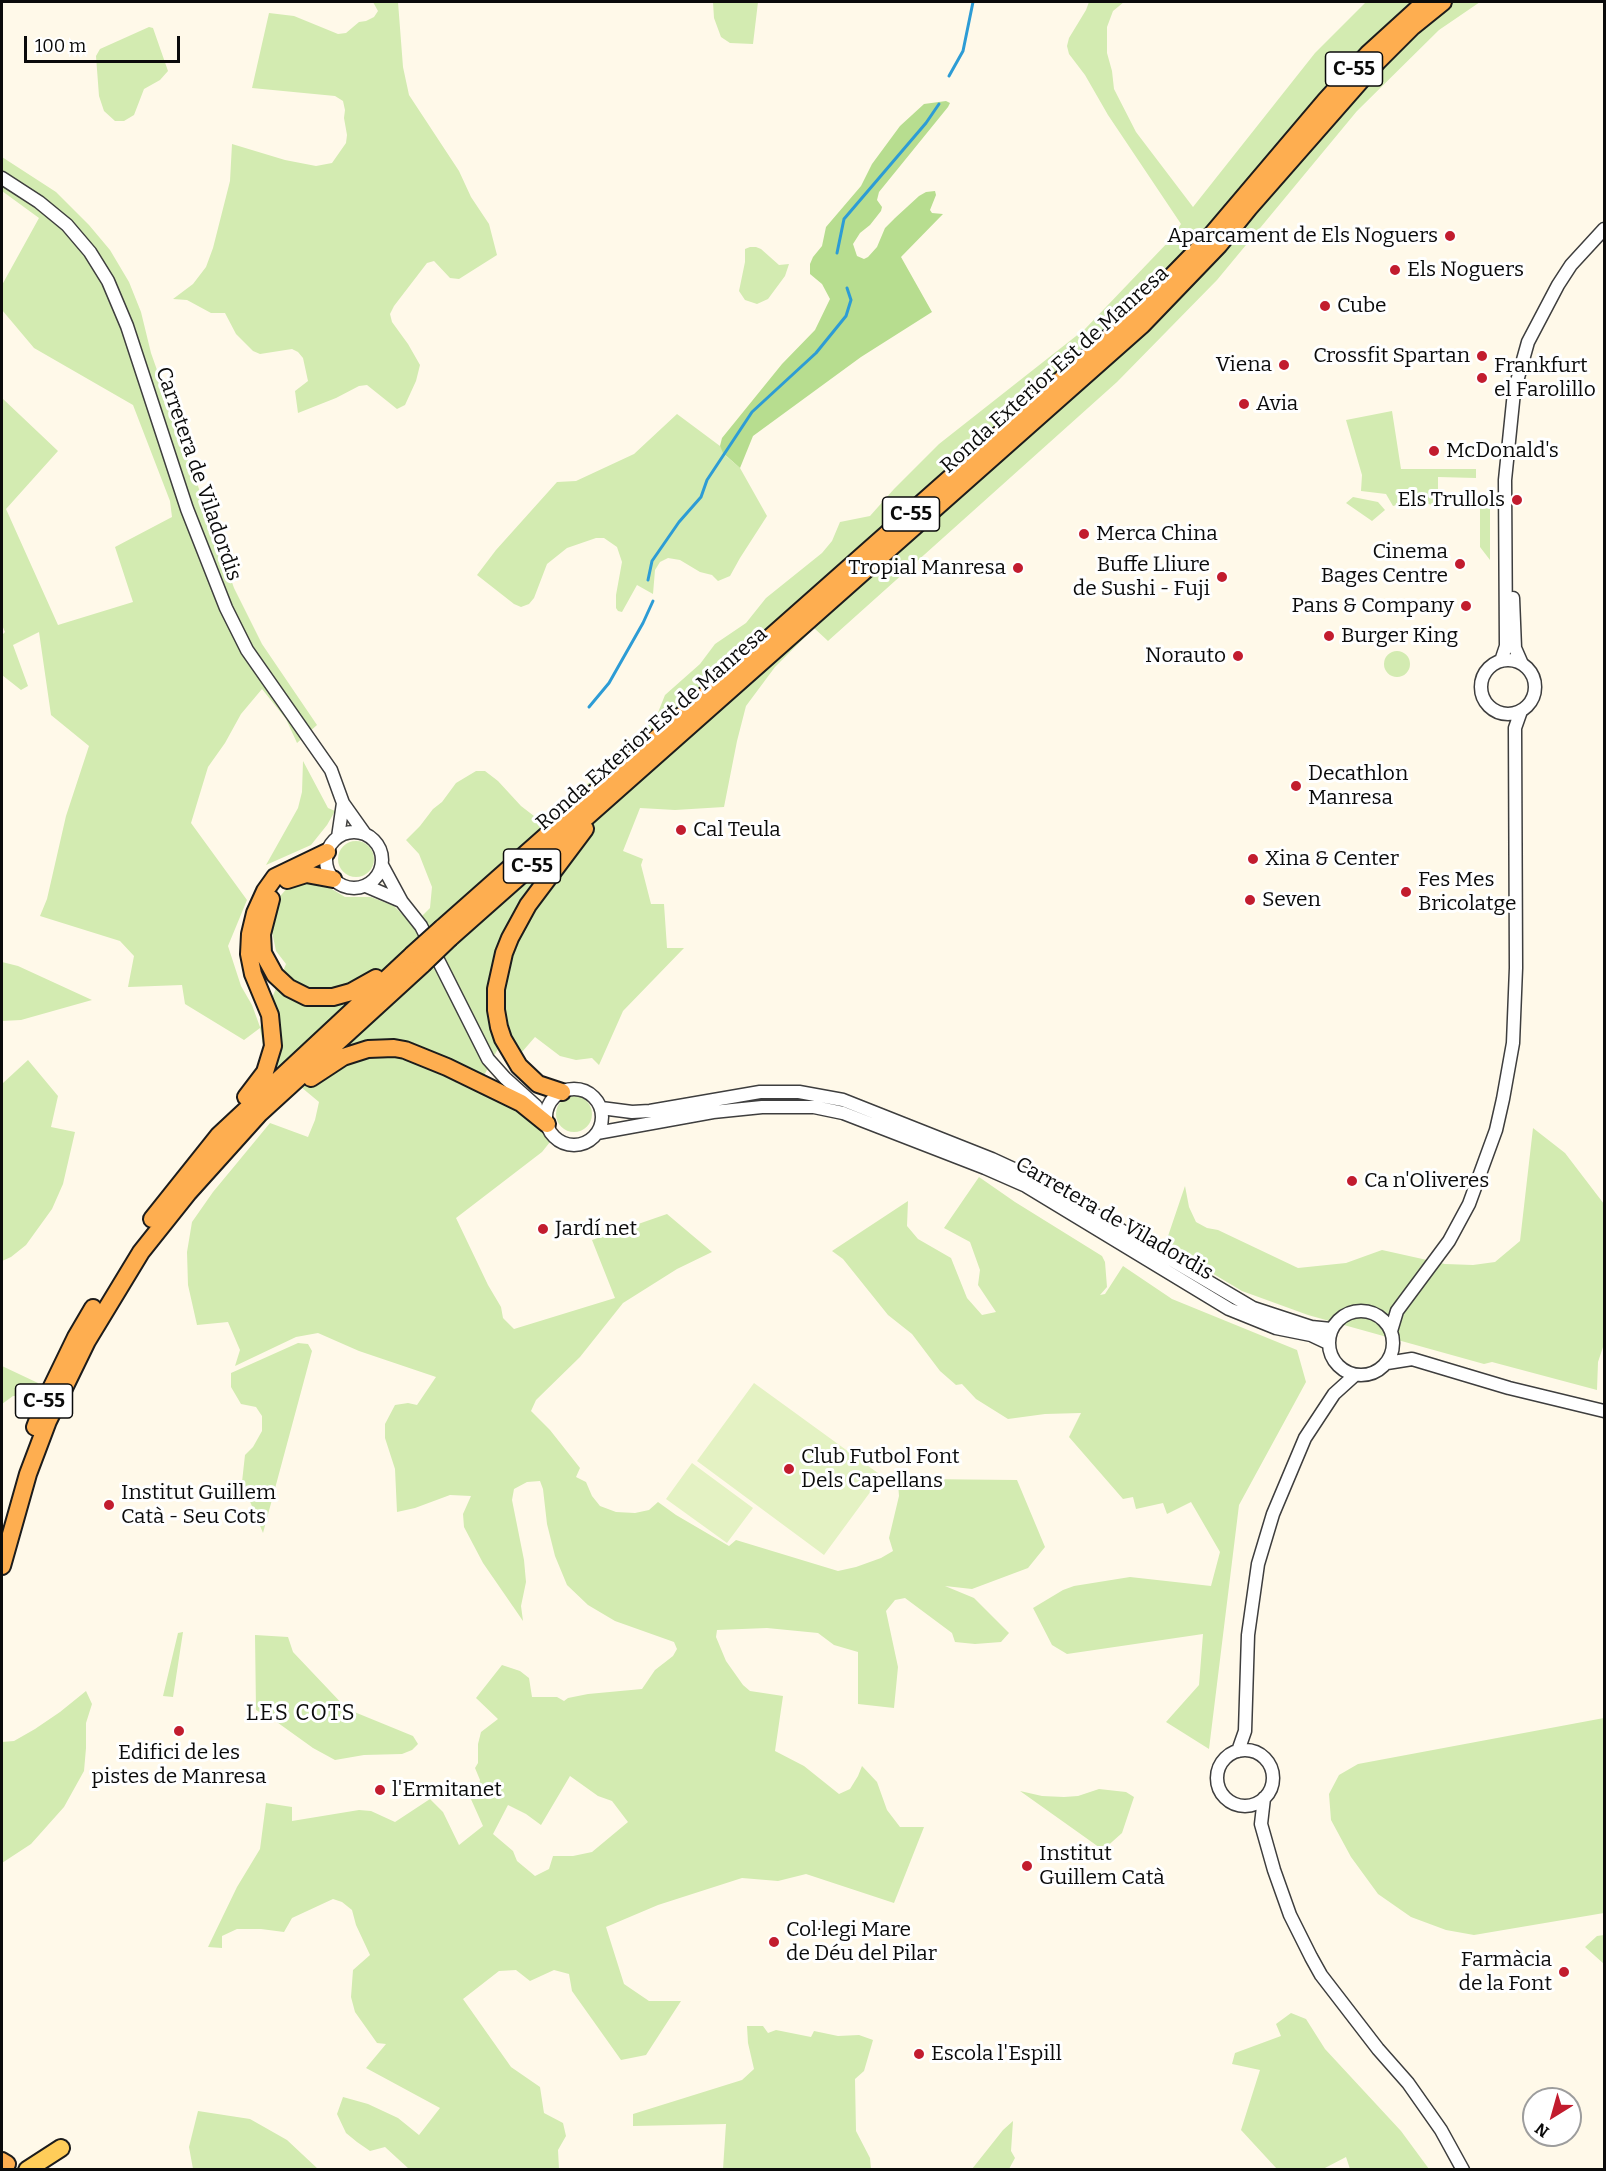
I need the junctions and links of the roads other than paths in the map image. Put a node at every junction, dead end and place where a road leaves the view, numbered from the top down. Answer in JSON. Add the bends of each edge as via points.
{"nodes":[{"id":1,"x":1425,"y":2,"type":"edge"},
{"id":2,"x":1443,"y":2,"type":"edge"},
{"id":3,"x":2,"y":178,"type":"edge"},
{"id":4,"x":1605,"y":229,"type":"edge"},
{"id":5,"x":1605,"y":239,"type":"edge"},
{"id":6,"x":1501,"y":661,"type":"junction"},
{"id":7,"x":1522,"y":664,"type":"junction"},
{"id":8,"x":1521,"y":711,"type":"junction"},
{"id":9,"x":1506,"y":714,"type":"junction"},
{"id":10,"x":1515,"y":728,"type":"junction"},
{"id":11,"x":614,"y":793,"type":"junction"},
{"id":12,"x":343,"y":803,"type":"junction"},
{"id":13,"x":365,"y":834,"type":"junction"},
{"id":14,"x":338,"y":837,"type":"junction"},
{"id":15,"x":327,"y":852,"type":"junction"},
{"id":16,"x":382,"y":864,"type":"junction"},
{"id":17,"x":333,"y":879,"type":"junction"},
{"id":18,"x":366,"y":886,"type":"junction"},
{"id":19,"x":402,"y":902,"type":"junction"},
{"id":20,"x":446,"y":933,"type":"junction"},
{"id":21,"x":417,"y":959,"type":"junction"},
{"id":22,"x":484,"y":1050,"type":"junction"},
{"id":23,"x":558,"y":1094,"type":"junction"},
{"id":24,"x":601,"y":1108,"type":"junction"},
{"id":25,"x":260,"y":1113,"type":"junction"},
{"id":26,"x":547,"y":1120,"type":"junction"},
{"id":27,"x":597,"y":1133,"type":"junction"},
{"id":28,"x":219,"y":1135,"type":"junction"},
{"id":29,"x":1397,"y":1311,"type":"junction"},
{"id":30,"x":1378,"y":1316,"type":"junction"},
{"id":31,"x":1331,"y":1329,"type":"junction"},
{"id":32,"x":1392,"y":1336,"type":"junction"},
{"id":33,"x":1328,"y":1343,"type":"junction"},
{"id":34,"x":1412,"y":1359,"type":"junction"},
{"id":35,"x":1387,"y":1363,"type":"junction"},
{"id":36,"x":1336,"y":1365,"type":"junction"},
{"id":37,"x":1355,"y":1375,"type":"junction"},
{"id":38,"x":1334,"y":1394,"type":"junction"},
{"id":39,"x":1605,"y":1412,"type":"edge"},
{"id":40,"x":2,"y":1526,"type":"edge"},
{"id":41,"x":2,"y":1566,"type":"edge"},
{"id":42,"x":1245,"y":1731,"type":"junction"},
{"id":43,"x":1238,"y":1751,"type":"junction"},
{"id":44,"x":1255,"y":1752,"type":"junction"},
{"id":45,"x":1264,"y":1798,"type":"junction"},
{"id":46,"x":1244,"y":1805,"type":"junction"},
{"id":47,"x":1261,"y":1824,"type":"junction"},
{"id":48,"x":27,"y":2169,"type":"edge"},
{"id":49,"x":48,"y":2169,"type":"edge"},
{"id":50,"x":1463,"y":2169,"type":"edge"}],
"edges":[{"from":1,"to":20,"type":"highway","name":"Ronda Exterior Est de Manresa","number":"C-55","via":[[1368,54],[1209,238],[1134,316]]},
{"from":2,"to":11,"type":"highway","name":"Ronda Exterior Est de Manresa","number":"C-55","via":[[1378,61],[1219,245],[1142,325]]},
{"from":3,"to":12,"type":"street","name":"Carretera de Viladordis","via":[[67,225],[108,281],[127,326],[183,499],[226,608],[247,650],[331,771]]},
{"from":4,"to":6,"type":"street","via":[[1558,285],[1528,342],[1514,392],[1505,480],[1506,646]]},
{"from":5,"to":7,"type":"street","via":[[1572,276],[1546,322],[1528,364],[1519,407],[1513,463],[1512,555],[1515,648]]},
{"from":6,"to":7,"type":"street"},
{"from":6,"to":9,"type":"street","via":[[1485,674],[1482,690],[1490,707]]},
{"from":7,"to":8,"type":"street","via":[[1531,673],[1535,689],[1531,701]]},
{"from":8,"to":9,"type":"street"},
{"from":8,"to":10,"type":"street"},
{"from":9,"to":10,"type":"street"},
{"from":10,"to":29,"type":"street","via":[[1516,953],[1512,1043],[1503,1099],[1469,1204],[1449,1241]]},
{"from":11,"to":20,"type":"highway","name":"Ronda Exterior Est de Manresa","number":"C-55"},
{"from":11,"to":23,"type":"highway","via":[[528,905],[498,972],[496,1010],[503,1039],[531,1079]]},
{"from":12,"to":13,"type":"street","name":"Carretera de Viladordis"},
{"from":12,"to":14,"type":"street","name":"Carretera de Viladordis"},
{"from":13,"to":14,"type":"street","via":[[351,832]]},
{"from":13,"to":16,"type":"street","via":[[378,846]]},
{"from":14,"to":15,"type":"street"},
{"from":15,"to":17,"type":"street","via":[[327,866]]},
{"from":15,"to":28,"type":"highway","via":[[275,877],[255,913],[249,954],[272,1026],[272,1055],[265,1072]]},
{"from":16,"to":18,"type":"street","via":[[377,877]]},
{"from":16,"to":19,"type":"street"},
{"from":17,"to":18,"type":"street","via":[[348,888]]},
{"from":17,"to":21,"type":"highway","via":[[299,875],[274,894],[262,943],[274,975],[307,997],[343,996]]},
{"from":18,"to":19,"type":"street"},
{"from":19,"to":22,"type":"street","via":[[421,926]]},
{"from":20,"to":21,"type":"highway","name":"Ronda Exterior Est de Manresa","number":"C-55","bridge":true},
{"from":21,"to":25,"type":"highway","name":"Ronda Exterior Est de Manresa","number":"C-55"},
{"from":21,"to":28,"type":"highway","name":"Ronda Exterior Est de Manresa","number":"C-55"},
{"from":22,"to":23,"type":"street","via":[[521,1082]]},
{"from":22,"to":26,"type":"street","via":[[495,1068]]},
{"from":23,"to":24,"type":"street","via":[[572,1089],[585,1091]]},
{"from":23,"to":26,"type":"street","via":[[549,1105]]},
{"from":24,"to":27,"type":"street","via":[[602,1121]]},
{"from":24,"to":31,"type":"street","name":"Carretera de Viladordis","via":[[651,1111],[760,1092],[799,1092],[843,1100],[1031,1177],[1253,1308],[1311,1327]]},
{"from":25,"to":26,"type":"highway","via":[[343,1057],[368,1049],[394,1048],[447,1067]]},
{"from":25,"to":41,"type":"highway","name":"Ronda Exterior Est de Manresa","number":"C-55","via":[[167,1217],[87,1341],[48,1421],[28,1474]]},
{"from":26,"to":27,"type":"street","via":[[554,1136],[569,1144],[583,1143]]},
{"from":27,"to":33,"type":"street","name":"Carretera de Viladordis","via":[[762,1107],[814,1107],[843,1113],[1026,1186],[1229,1309]]},
{"from":28,"to":40,"type":"highway","name":"Ronda Exterior Est de Manresa","number":"C-55","via":[[159,1210],[76,1337],[45,1401],[18,1470]]},
{"from":29,"to":30,"type":"street"},
{"from":29,"to":32,"type":"street"},
{"from":30,"to":31,"type":"street","via":[[1354,1312],[1342,1317]]},
{"from":30,"to":32,"type":"street"},
{"from":31,"to":33,"type":"street"},
{"from":32,"to":34,"type":"street"},
{"from":32,"to":35,"type":"street"},
{"from":33,"to":36,"type":"street"},
{"from":34,"to":35,"type":"street"},
{"from":34,"to":39,"type":"street"},
{"from":35,"to":37,"type":"street","via":[[1373,1374]]},
{"from":36,"to":37,"type":"street"},
{"from":36,"to":38,"type":"street"},
{"from":37,"to":38,"type":"street"},
{"from":38,"to":42,"type":"street","via":[[1305,1438],[1285,1483],[1258,1564],[1248,1635]]},
{"from":42,"to":43,"type":"street"},
{"from":42,"to":44,"type":"street"},
{"from":43,"to":44,"type":"street"},
{"from":43,"to":46,"type":"street","via":[[1221,1765],[1218,1783],[1227,1798]]},
{"from":44,"to":45,"type":"street","via":[[1265,1759],[1273,1774],[1272,1786]]},
{"from":45,"to":46,"type":"street"},
{"from":45,"to":47,"type":"street"},
{"from":46,"to":47,"type":"street"},
{"from":47,"to":50,"type":"street","via":[[1290,1916],[1321,1975],[1408,2083]]},
{"from":48,"to":49,"type":"main road","via":[[61,2148]]}]}
